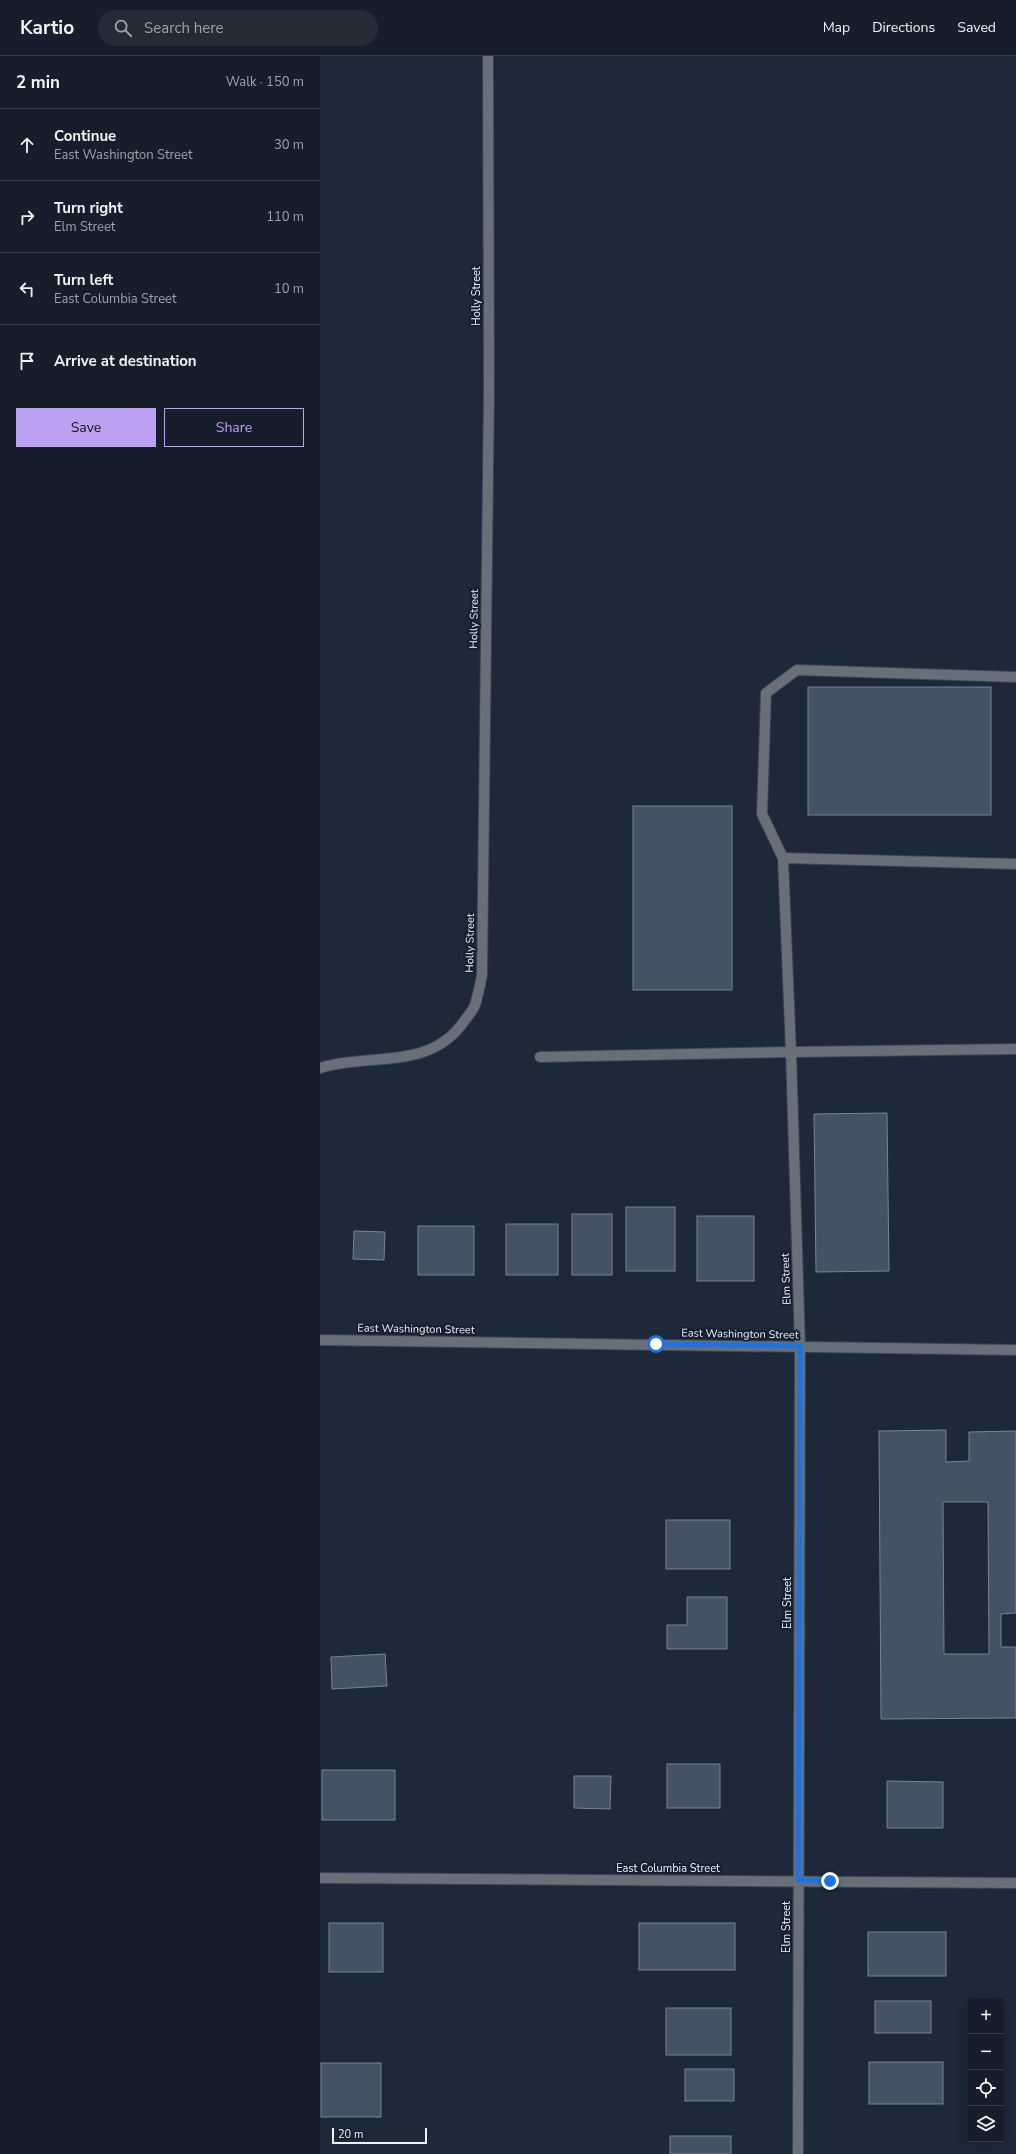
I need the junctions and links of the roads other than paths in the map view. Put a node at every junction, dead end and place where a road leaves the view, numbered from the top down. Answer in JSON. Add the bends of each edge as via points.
{"nodes":[{"id":1,"x":488,"y":56,"type":"edge"},
{"id":2,"x":1016,"y":676,"type":"edge"},
{"id":3,"x":783,"y":858,"type":"junction"},
{"id":4,"x":1016,"y":864,"type":"edge"},
{"id":5,"x":1016,"y":1049,"type":"edge"},
{"id":6,"x":791,"y":1052,"type":"junction"},
{"id":7,"x":540,"y":1057,"type":"dead end"},
{"id":8,"x":320,"y":1068,"type":"edge"},
{"id":9,"x":320,"y":1340,"type":"edge"},
{"id":10,"x":800,"y":1346,"type":"junction"},
{"id":11,"x":1016,"y":1350,"type":"edge"},
{"id":12,"x":320,"y":1878,"type":"edge"},
{"id":13,"x":798,"y":1880,"type":"junction"},
{"id":14,"x":1016,"y":1883,"type":"edge"},
{"id":15,"x":798,"y":2154,"type":"edge"}],
"edges":[{"from":1,"to":8,"type":"street","name":"Holly Street","via":[[488,399],[482,975],[475,1006],[457,1032],[432,1051],[401,1058],[336,1063]]},
{"from":2,"to":3,"type":"street","via":[[797,670],[766,693],[762,814]]},
{"from":3,"to":4,"type":"street"},
{"from":3,"to":6,"type":"street","name":"Elm Street"},
{"from":5,"to":6,"type":"street"},
{"from":6,"to":7,"type":"street"},
{"from":6,"to":10,"type":"street","name":"Elm Street"},
{"from":9,"to":10,"type":"street","name":"East Washington Street"},
{"from":10,"to":11,"type":"street","name":"East Washington Street"},
{"from":10,"to":13,"type":"street","name":"Elm Street"},
{"from":12,"to":13,"type":"street","name":"East Columbia Street"},
{"from":13,"to":14,"type":"street","name":"East Columbia Street"},
{"from":13,"to":15,"type":"street","name":"Elm Street"}]}
